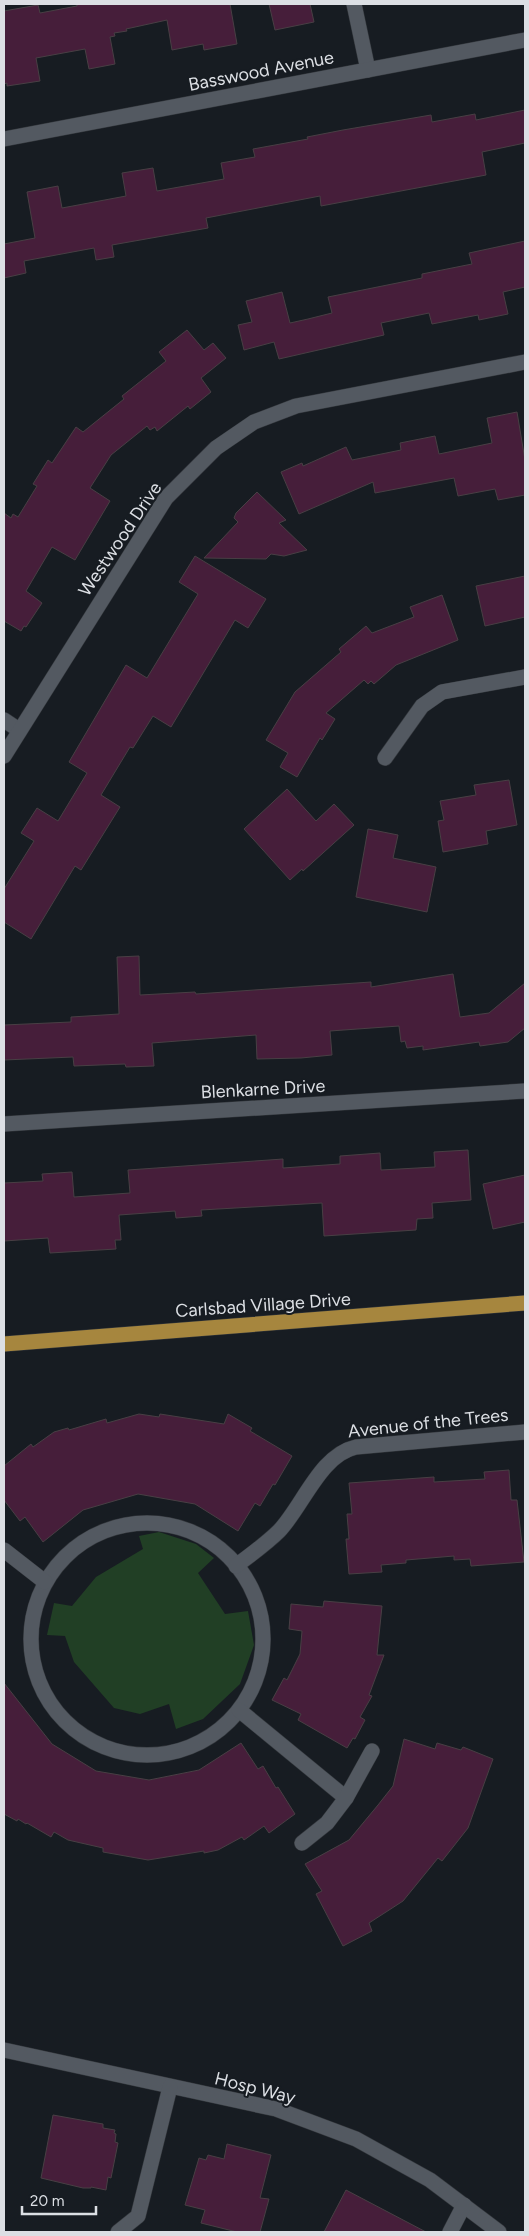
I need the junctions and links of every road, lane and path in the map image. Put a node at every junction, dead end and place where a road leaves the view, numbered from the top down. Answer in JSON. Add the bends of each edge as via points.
{"nodes":[{"id":1,"x":354,"y":4,"type":"edge"},
{"id":2,"x":525,"y":40,"type":"edge"},
{"id":3,"x":368,"y":70,"type":"junction"},
{"id":4,"x":4,"y":139,"type":"edge"},
{"id":5,"x":525,"y":362,"type":"edge"},
{"id":6,"x":525,"y":678,"type":"edge"},
{"id":7,"x":4,"y":720,"type":"edge"},
{"id":8,"x":19,"y":730,"type":"junction"},
{"id":9,"x":4,"y":756,"type":"edge"},
{"id":10,"x":386,"y":758,"type":"dead end"},
{"id":11,"x":525,"y":1091,"type":"edge"},
{"id":12,"x":4,"y":1124,"type":"edge"},
{"id":13,"x":525,"y":1303,"type":"edge"},
{"id":14,"x":4,"y":1344,"type":"edge"},
{"id":15,"x":525,"y":1432,"type":"edge"},
{"id":16,"x":4,"y":1550,"type":"edge"},
{"id":17,"x":236,"y":1566,"type":"junction"},
{"id":18,"x":46,"y":1582,"type":"junction"},
{"id":19,"x":239,"y":1710,"type":"junction"},
{"id":20,"x":372,"y":1751,"type":"dead end"},
{"id":21,"x":346,"y":1798,"type":"junction"},
{"id":22,"x":302,"y":1843,"type":"dead end"},
{"id":23,"x":4,"y":2050,"type":"edge"},
{"id":24,"x":170,"y":2087,"type":"junction"},
{"id":25,"x":464,"y":2205,"type":"junction"},
{"id":26,"x":118,"y":2232,"type":"edge"},
{"id":27,"x":450,"y":2232,"type":"edge"},
{"id":28,"x":499,"y":2232,"type":"edge"}],
"edges":[{"from":1,"to":3,"type":"street"},
{"from":2,"to":3,"type":"street","name":"Basswood Avenue"},
{"from":3,"to":4,"type":"street","name":"Basswood Avenue"},
{"from":5,"to":8,"type":"street","name":"Westwood Drive","via":[[296,406],[254,422],[216,448],[166,498]]},
{"from":6,"to":10,"type":"street","via":[[442,692],[422,706]]},
{"from":7,"to":8,"type":"street"},
{"from":8,"to":9,"type":"street","name":"Westwood Drive"},
{"from":11,"to":12,"type":"street","name":"Blenkarne Drive"},
{"from":13,"to":14,"type":"main road","name":"Carlsbad Village Drive"},
{"from":15,"to":17,"type":"street","name":"Avenue of the Trees","via":[[343,1450],[329,1462],[279,1531]]},
{"from":16,"to":18,"type":"street"},
{"from":17,"to":18,"type":"street","via":[[215,1545],[192,1532],[163,1523],[138,1523],[110,1528],[92,1536],[74,1548]]},
{"from":17,"to":19,"type":"street","via":[[252,1588],[261,1616],[263,1641],[260,1669]]},
{"from":18,"to":19,"type":"street","via":[[34,1610],[31,1637],[36,1671],[48,1699],[79,1732],[120,1752],[162,1754],[202,1741],[224,1726]]},
{"from":19,"to":21,"type":"street"},
{"from":20,"to":21,"type":"street"},
{"from":21,"to":22,"type":"street","via":[[327,1823]]},
{"from":23,"to":24,"type":"street","name":"Hosp Way"},
{"from":24,"to":25,"type":"street","name":"Hosp Way","via":[[276,2109],[356,2140],[430,2180]]},
{"from":24,"to":26,"type":"street","via":[[138,2216]]},
{"from":25,"to":27,"type":"street"},
{"from":25,"to":28,"type":"street","name":"Hosp Way"}]}
